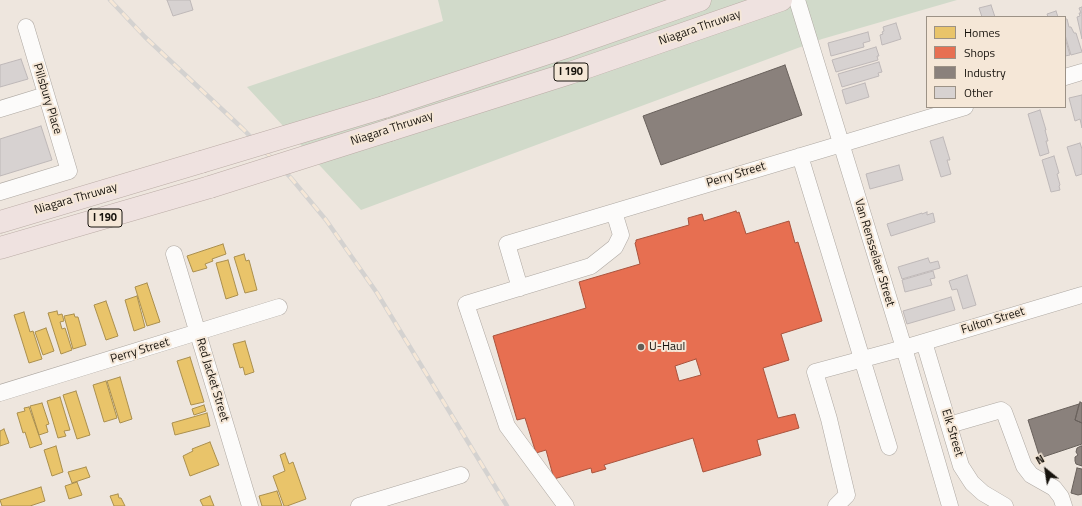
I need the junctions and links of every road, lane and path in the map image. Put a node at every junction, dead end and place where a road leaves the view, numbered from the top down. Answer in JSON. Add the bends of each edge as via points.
{"nodes":[{"id":1,"x":700,"y":0,"type":"edge"},
{"id":2,"x":781,"y":0,"type":"edge"},
{"id":3,"x":797,"y":0,"type":"edge"},
{"id":4,"x":26,"y":27,"type":"dead end"},
{"id":5,"x":1082,"y":72,"type":"edge"},
{"id":6,"x":1066,"y":77,"type":"edge"},
{"id":7,"x":46,"y":95,"type":"junction"},
{"id":8,"x":961,"y":108,"type":"edge"},
{"id":9,"x":0,"y":109,"type":"edge"},
{"id":10,"x":840,"y":144,"type":"junction"},
{"id":11,"x":800,"y":156,"type":"junction"},
{"id":12,"x":0,"y":192,"type":"edge"},
{"id":13,"x":614,"y":212,"type":"junction"},
{"id":14,"x":0,"y":222,"type":"edge"},
{"id":15,"x":0,"y":248,"type":"edge"},
{"id":16,"x":174,"y":254,"type":"dead end"},
{"id":17,"x":520,"y":288,"type":"junction"},
{"id":18,"x":1082,"y":295,"type":"edge"},
{"id":19,"x":279,"y":308,"type":"dead end"},
{"id":20,"x":198,"y":333,"type":"junction"},
{"id":21,"x":924,"y":342,"type":"junction"},
{"id":22,"x":904,"y":348,"type":"junction"},
{"id":23,"x":862,"y":359,"type":"junction"},
{"id":24,"x":0,"y":393,"type":"edge"},
{"id":25,"x":949,"y":425,"type":"junction"},
{"id":26,"x":890,"y":447,"type":"dead end"},
{"id":27,"x":462,"y":475,"type":"dead end"},
{"id":28,"x":250,"y":506,"type":"edge"},
{"id":29,"x":359,"y":506,"type":"edge"},
{"id":30,"x":566,"y":506,"type":"edge"},
{"id":31,"x":836,"y":506,"type":"edge"},
{"id":32,"x":950,"y":506,"type":"edge"},
{"id":33,"x":1005,"y":506,"type":"edge"},
{"id":34,"x":1064,"y":506,"type":"edge"}],
"edges":[{"from":1,"to":14,"type":"highway","name":"Niagara Thruway","number":"I 190","bridge":true,"via":[[384,107]]},
{"from":2,"to":15,"type":"highway","name":"Niagara Thruway","number":"I 190","bridge":true,"via":[[570,73],[210,187]]},
{"from":3,"to":10,"type":"street","name":"Van Rensselaer Street"},
{"from":4,"to":7,"type":"street","name":"Pillsbury Place"},
{"from":5,"to":6,"type":"street"},
{"from":7,"to":9,"type":"street"},
{"from":7,"to":12,"type":"street","name":"Pillsbury Place","via":[[69,171]]},
{"from":8,"to":10,"type":"street","name":"Perry Street"},
{"from":10,"to":11,"type":"street","name":"Perry Street"},
{"from":10,"to":22,"type":"street","name":"Van Rensselaer Street"},
{"from":11,"to":13,"type":"street","name":"Perry Street"},
{"from":11,"to":23,"type":"street"},
{"from":13,"to":17,"type":"street","via":[[621,235],[615,247],[591,266]]},
{"from":13,"to":17,"type":"street","name":"Perry Street","via":[[507,244]]},
{"from":16,"to":20,"type":"street","name":"Red Jacket Street"},
{"from":17,"to":30,"type":"street","via":[[466,304],[507,426]]},
{"from":18,"to":21,"type":"street","name":"Fulton Street"},
{"from":19,"to":20,"type":"street","name":"Perry Street"},
{"from":20,"to":24,"type":"street","name":"Perry Street"},
{"from":20,"to":28,"type":"street","name":"Red Jacket Street"},
{"from":21,"to":22,"type":"street","name":"Fulton Street"},
{"from":21,"to":25,"type":"street","name":"Elk Street"},
{"from":22,"to":23,"type":"street","name":"Fulton Street"},
{"from":22,"to":32,"type":"street","name":"Van Rensselaer Street"},
{"from":23,"to":26,"type":"street"},
{"from":23,"to":31,"type":"street","name":"Fulton Street","via":[[814,372],[829,419],[847,495]]},
{"from":25,"to":33,"type":"street","name":"Elk Street","via":[[961,466],[972,483]]},
{"from":25,"to":34,"type":"street","via":[[1001,410],[1004,412],[1024,466],[1031,475],[1054,488]]},
{"from":27,"to":29,"type":"street"}]}
